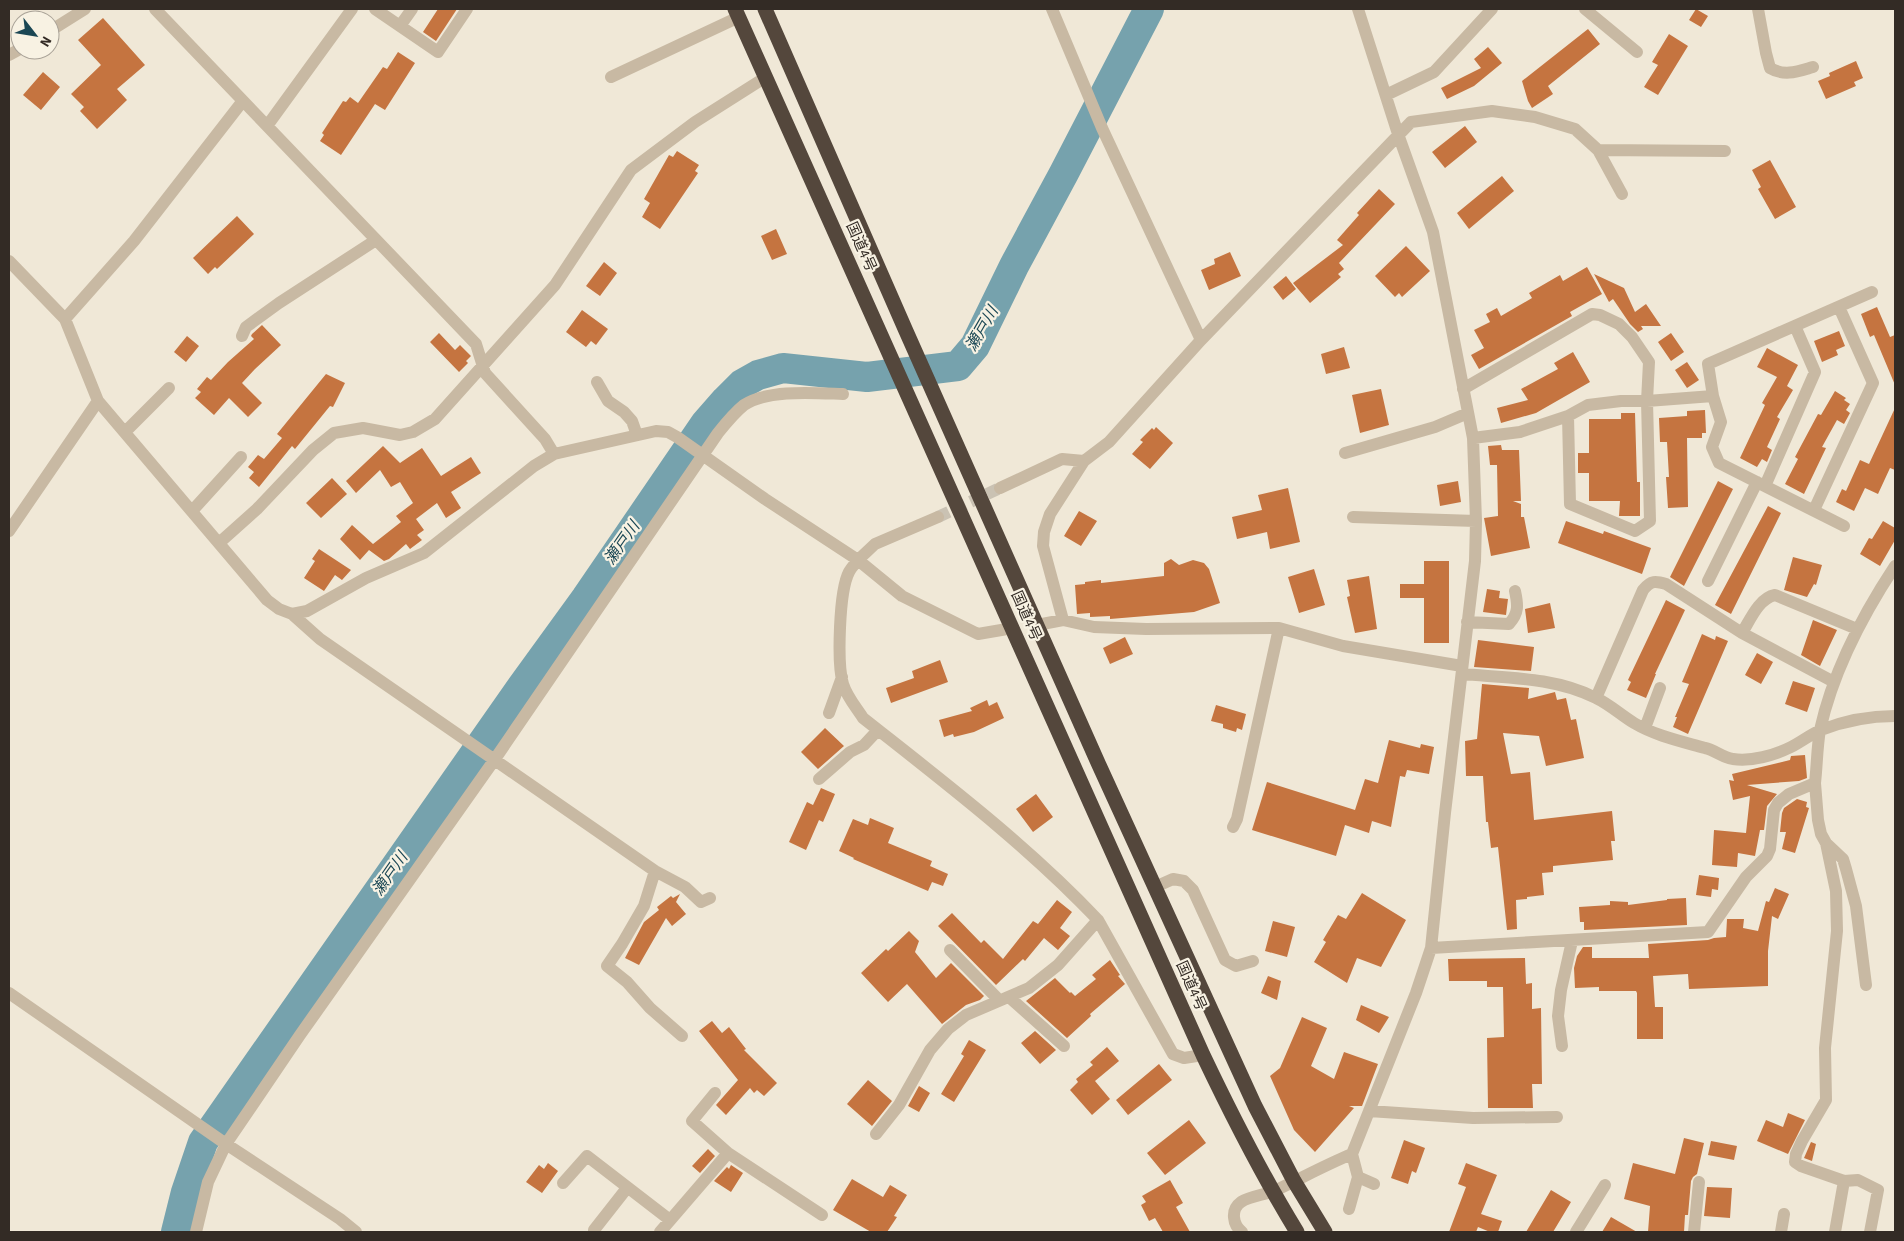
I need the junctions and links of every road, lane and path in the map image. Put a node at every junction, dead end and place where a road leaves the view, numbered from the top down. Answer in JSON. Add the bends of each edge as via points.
{"nodes":[{"id":1,"x":85,"y":9,"type":"edge"},
{"id":2,"x":154,"y":9,"type":"edge"},
{"id":3,"x":352,"y":9,"type":"edge"},
{"id":4,"x":375,"y":9,"type":"edge"},
{"id":5,"x":412,"y":9,"type":"edge"},
{"id":6,"x":467,"y":9,"type":"edge"},
{"id":7,"x":766,"y":9,"type":"edge"},
{"id":8,"x":1052,"y":9,"type":"edge"},
{"id":9,"x":1358,"y":9,"type":"edge"},
{"id":10,"x":1492,"y":9,"type":"edge"},
{"id":11,"x":1585,"y":9,"type":"edge"},
{"id":12,"x":1758,"y":9,"type":"edge"},
{"id":13,"x":737,"y":13,"type":"edge"},
{"id":14,"x":60,"y":25,"type":"edge"},
{"id":15,"x":400,"y":26,"type":"junction"},
{"id":16,"x":1637,"y":52,"type":"dead end"},
{"id":17,"x":1814,"y":67,"type":"dead end"},
{"id":18,"x":611,"y":77,"type":"dead end"},
{"id":19,"x":766,"y":77,"type":"junction"},
{"id":20,"x":1386,"y":95,"type":"junction"},
{"id":21,"x":242,"y":102,"type":"junction"},
{"id":22,"x":267,"y":126,"type":"junction"},
{"id":23,"x":1398,"y":134,"type":"junction"},
{"id":24,"x":1598,"y":150,"type":"junction"},
{"id":25,"x":1725,"y":151,"type":"dead end"},
{"id":26,"x":1622,"y":194,"type":"dead end"},
{"id":27,"x":376,"y":240,"type":"junction"},
{"id":28,"x":9,"y":261,"type":"edge"},
{"id":29,"x":1872,"y":292,"type":"dead end"},
{"id":30,"x":1839,"y":307,"type":"junction"},
{"id":31,"x":65,"y":319,"type":"junction"},
{"id":32,"x":1795,"y":326,"type":"junction"},
{"id":33,"x":242,"y":336,"type":"dead end"},
{"id":34,"x":1201,"y":340,"type":"junction"},
{"id":35,"x":483,"y":366,"type":"junction"},
{"id":36,"x":597,"y":382,"type":"dead end"},
{"id":37,"x":169,"y":388,"type":"dead end"},
{"id":38,"x":1463,"y":389,"type":"junction"},
{"id":39,"x":843,"y":394,"type":"dead end"},
{"id":40,"x":1713,"y":396,"type":"junction"},
{"id":41,"x":98,"y":400,"type":"junction"},
{"id":42,"x":1648,"y":401,"type":"junction"},
{"id":43,"x":1468,"y":413,"type":"junction"},
{"id":44,"x":1568,"y":416,"type":"junction"},
{"id":45,"x":125,"y":432,"type":"junction"},
{"id":46,"x":638,"y":435,"type":"junction"},
{"id":47,"x":1473,"y":438,"type":"junction"},
{"id":48,"x":701,"y":453,"type":"junction"},
{"id":49,"x":1345,"y":453,"type":"dead end"},
{"id":50,"x":554,"y":454,"type":"junction"},
{"id":51,"x":241,"y":457,"type":"dead end"},
{"id":52,"x":1084,"y":461,"type":"junction"},
{"id":53,"x":1761,"y":484,"type":"junction"},
{"id":54,"x":1000,"y":488,"type":"tunnel mouth"},
{"id":55,"x":1814,"y":510,"type":"junction"},
{"id":56,"x":192,"y":511,"type":"junction"},
{"id":57,"x":938,"y":517,"type":"tunnel mouth"},
{"id":58,"x":1353,"y":517,"type":"dead end"},
{"id":59,"x":1476,"y":521,"type":"junction"},
{"id":60,"x":1844,"y":526,"type":"dead end"},
{"id":61,"x":9,"y":531,"type":"edge"},
{"id":62,"x":219,"y":543,"type":"junction"},
{"id":63,"x":858,"y":560,"type":"junction"},
{"id":64,"x":1895,"y":566,"type":"edge"},
{"id":65,"x":1708,"y":581,"type":"dead end"},
{"id":66,"x":1515,"y":591,"type":"dead end"},
{"id":67,"x":292,"y":614,"type":"junction"},
{"id":68,"x":1063,"y":620,"type":"junction"},
{"id":69,"x":1467,"y":622,"type":"junction"},
{"id":70,"x":1036,"y":625,"type":"junction"},
{"id":71,"x":1013,"y":628,"type":"junction"},
{"id":72,"x":1279,"y":628,"type":"junction"},
{"id":73,"x":1857,"y":629,"type":"junction"},
{"id":74,"x":1742,"y":633,"type":"junction"},
{"id":75,"x":1462,"y":670,"type":"junction"},
{"id":76,"x":842,"y":677,"type":"junction"},
{"id":77,"x":1834,"y":682,"type":"junction"},
{"id":78,"x":1660,"y":688,"type":"dead end"},
{"id":79,"x":1596,"y":698,"type":"junction"},
{"id":80,"x":829,"y":713,"type":"dead end"},
{"id":81,"x":1895,"y":716,"type":"edge"},
{"id":82,"x":1645,"y":728,"type":"junction"},
{"id":83,"x":878,"y":730,"type":"junction"},
{"id":84,"x":1820,"y":730,"type":"junction"},
{"id":85,"x":491,"y":757,"type":"junction"},
{"id":86,"x":819,"y":779,"type":"dead end"},
{"id":87,"x":1815,"y":783,"type":"junction"},
{"id":88,"x":1232,"y":827,"type":"dead end"},
{"id":89,"x":1826,"y":843,"type":"junction"},
{"id":90,"x":654,"y":871,"type":"junction"},
{"id":91,"x":1155,"y":887,"type":"junction"},
{"id":92,"x":710,"y":898,"type":"dead end"},
{"id":93,"x":1098,"y":920,"type":"junction"},
{"id":94,"x":1572,"y":941,"type":"junction"},
{"id":95,"x":1431,"y":948,"type":"junction"},
{"id":96,"x":950,"y":950,"type":"dead end"},
{"id":97,"x":1253,"y":961,"type":"dead end"},
{"id":98,"x":1866,"y":986,"type":"dead end"},
{"id":99,"x":9,"y":993,"type":"edge"},
{"id":100,"x":1004,"y":998,"type":"junction"},
{"id":101,"x":682,"y":1036,"type":"dead end"},
{"id":102,"x":1064,"y":1046,"type":"dead end"},
{"id":103,"x":1562,"y":1046,"type":"dead end"},
{"id":104,"x":1203,"y":1055,"type":"junction"},
{"id":105,"x":714,"y":1093,"type":"dead end"},
{"id":106,"x":1369,"y":1111,"type":"junction"},
{"id":107,"x":1557,"y":1117,"type":"dead end"},
{"id":108,"x":876,"y":1134,"type":"dead end"},
{"id":109,"x":224,"y":1143,"type":"junction"},
{"id":110,"x":728,"y":1153,"type":"junction"},
{"id":111,"x":1352,"y":1154,"type":"junction"},
{"id":112,"x":1358,"y":1177,"type":"junction"},
{"id":113,"x":1294,"y":1181,"type":"junction"},
{"id":114,"x":1844,"y":1181,"type":"junction"},
{"id":115,"x":1699,"y":1182,"type":"dead end"},
{"id":116,"x":563,"y":1183,"type":"dead end"},
{"id":117,"x":1374,"y":1184,"type":"dead end"},
{"id":118,"x":1605,"y":1185,"type":"dead end"},
{"id":119,"x":627,"y":1188,"type":"junction"},
{"id":120,"x":1272,"y":1192,"type":"junction"},
{"id":121,"x":1349,"y":1209,"type":"dead end"},
{"id":122,"x":1784,"y":1214,"type":"dead end"},
{"id":123,"x":822,"y":1215,"type":"dead end"},
{"id":124,"x":670,"y":1220,"type":"junction"},
{"id":125,"x":594,"y":1230,"type":"dead end"},
{"id":126,"x":196,"y":1232,"type":"edge"},
{"id":127,"x":356,"y":1232,"type":"edge"},
{"id":128,"x":660,"y":1232,"type":"edge"},
{"id":129,"x":1242,"y":1232,"type":"edge"},
{"id":130,"x":1297,"y":1232,"type":"edge"},
{"id":131,"x":1325,"y":1232,"type":"edge"},
{"id":132,"x":1576,"y":1232,"type":"edge"},
{"id":133,"x":1694,"y":1232,"type":"edge"},
{"id":134,"x":1781,"y":1232,"type":"edge"},
{"id":135,"x":1835,"y":1232,"type":"edge"},
{"id":136,"x":1870,"y":1232,"type":"edge"}],
"edges":[{"from":1,"to":14,"type":"street"},
{"from":2,"to":21,"type":"street"},
{"from":3,"to":22,"type":"street"},
{"from":4,"to":15,"type":"street"},
{"from":5,"to":15,"type":"street"},
{"from":6,"to":15,"type":"street","via":[[438,52]]},
{"from":7,"to":70,"type":"highway","name":"国道4号"},
{"from":8,"to":34,"type":"street","via":[[1102,128]]},
{"from":9,"to":20,"type":"street"},
{"from":10,"to":20,"type":"street","via":[[1434,72]]},
{"from":11,"to":16,"type":"street"},
{"from":12,"to":17,"type":"street","via":[[1770,68],[1776,72],[1791,73]]},
{"from":13,"to":18,"type":"street"},
{"from":13,"to":19,"type":"highway","name":"国道4号"},
{"from":19,"to":35,"type":"street","via":[[695,122],[631,170],[555,285]]},
{"from":19,"to":71,"type":"highway","name":"国道4号"},
{"from":20,"to":23,"type":"street"},
{"from":21,"to":22,"type":"street"},
{"from":21,"to":31,"type":"street","via":[[134,241]]},
{"from":22,"to":27,"type":"street"},
{"from":23,"to":24,"type":"street","via":[[1411,122],[1492,111],[1534,117],[1575,129]]},
{"from":23,"to":34,"type":"street"},
{"from":23,"to":38,"type":"street","via":[[1433,232]]},
{"from":24,"to":25,"type":"street"},
{"from":24,"to":26,"type":"street"},
{"from":27,"to":33,"type":"street","via":[[272,308],[246,327]]},
{"from":27,"to":35,"type":"street","via":[[476,344]]},
{"from":28,"to":31,"type":"street"},
{"from":29,"to":30,"type":"street"},
{"from":30,"to":32,"type":"street"},
{"from":30,"to":55,"type":"street","via":[[1873,383]]},
{"from":31,"to":41,"type":"street"},
{"from":32,"to":40,"type":"street","via":[[1708,364]]},
{"from":32,"to":53,"type":"street","via":[[1815,372]]},
{"from":34,"to":52,"type":"street","via":[[1109,442]]},
{"from":35,"to":50,"type":"street","via":[[485,373],[545,439]]},
{"from":35,"to":62,"type":"street","via":[[435,419],[413,432],[400,435],[364,428],[334,433]]},
{"from":36,"to":46,"type":"street","via":[[608,401],[632,421]]},
{"from":37,"to":45,"type":"street"},
{"from":38,"to":42,"type":"street","via":[[1592,314],[1618,324],[1632,337],[1649,362]]},
{"from":38,"to":43,"type":"street"},
{"from":39,"to":48,"type":"street","via":[[810,392],[755,399],[733,415]]},
{"from":40,"to":42,"type":"street"},
{"from":40,"to":53,"type":"street","via":[[1721,422],[1712,447],[1719,463]]},
{"from":41,"to":45,"type":"street"},
{"from":41,"to":61,"type":"street"},
{"from":42,"to":44,"type":"street","via":[[1588,405]]},
{"from":42,"to":44,"type":"street","via":[[1650,521],[1635,531],[1570,504]]},
{"from":43,"to":47,"type":"street"},
{"from":43,"to":49,"type":"street","via":[[1434,427]]},
{"from":44,"to":47,"type":"street","via":[[1520,432]]},
{"from":45,"to":56,"type":"street"},
{"from":46,"to":48,"type":"street","via":[[668,432]]},
{"from":46,"to":50,"type":"street"},
{"from":47,"to":59,"type":"street"},
{"from":48,"to":63,"type":"street"},
{"from":48,"to":85,"type":"street"},
{"from":50,"to":67,"type":"street","via":[[534,466],[424,553],[366,578],[307,610]]},
{"from":51,"to":56,"type":"street"},
{"from":52,"to":54,"type":"street","via":[[1062,459]]},
{"from":52,"to":68,"type":"street","via":[[1050,514],[1044,532],[1043,546]]},
{"from":53,"to":55,"type":"street"},
{"from":53,"to":65,"type":"street"},
{"from":55,"to":60,"type":"street"},
{"from":56,"to":62,"type":"street"},
{"from":57,"to":63,"type":"street","via":[[875,544]]},
{"from":58,"to":59,"type":"street"},
{"from":59,"to":69,"type":"street","via":[[1475,561]]},
{"from":62,"to":67,"type":"street","via":[[267,600],[279,610]]},
{"from":63,"to":71,"type":"street","via":[[902,596],[978,634]]},
{"from":63,"to":76,"type":"street","via":[[849,572],[843,593]]},
{"from":64,"to":73,"type":"street"},
{"from":66,"to":69,"type":"street","via":[[1518,606],[1510,624]]},
{"from":67,"to":85,"type":"street","via":[[320,639]]},
{"from":68,"to":70,"type":"street"},
{"from":68,"to":72,"type":"street","via":[[1094,627],[1146,629]]},
{"from":69,"to":75,"type":"street"},
{"from":70,"to":91,"type":"highway","name":"国道4号"},
{"from":71,"to":104,"type":"highway","name":"国道4号"},
{"from":72,"to":75,"type":"street","via":[[1343,646]]},
{"from":72,"to":88,"type":"street"},
{"from":73,"to":74,"type":"street","via":[[1775,595],[1763,600]]},
{"from":73,"to":77,"type":"street"},
{"from":74,"to":77,"type":"street"},
{"from":74,"to":79,"type":"street","via":[[1666,584],[1650,582],[1643,590]]},
{"from":75,"to":79,"type":"street","via":[[1540,680]]},
{"from":75,"to":95,"type":"street"},
{"from":76,"to":80,"type":"street"},
{"from":76,"to":83,"type":"street","via":[[852,703]]},
{"from":77,"to":84,"type":"street"},
{"from":78,"to":82,"type":"street"},
{"from":79,"to":82,"type":"street"},
{"from":81,"to":84,"type":"street","via":[[1878,716]]},
{"from":82,"to":84,"type":"street","via":[[1737,760],[1780,752]]},
{"from":83,"to":86,"type":"street","via":[[864,745],[850,752]]},
{"from":83,"to":93,"type":"street","via":[[1011,838]]},
{"from":84,"to":87,"type":"street"},
{"from":85,"to":90,"type":"street"},
{"from":85,"to":109,"type":"street"},
{"from":87,"to":89,"type":"street","via":[[1818,820]]},
{"from":87,"to":94,"type":"street","via":[[1789,794],[1778,803],[1767,856],[1746,877],[1708,932]]},
{"from":89,"to":98,"type":"street","via":[[1843,860],[1846,869],[1856,906]]},
{"from":89,"to":114,"type":"street","via":[[1838,910],[1825,1048],[1826,1100],[1802,1141],[1795,1162]]},
{"from":90,"to":92,"type":"street","via":[[685,887],[701,902]]},
{"from":90,"to":101,"type":"street","via":[[644,906],[607,966]]},
{"from":91,"to":97,"type":"street","via":[[1173,879],[1188,884],[1225,960],[1236,966]]},
{"from":91,"to":113,"type":"highway","name":"国道4号","via":[[1255,1106]]},
{"from":93,"to":100,"type":"street","via":[[1058,965],[1029,988]]},
{"from":93,"to":104,"type":"street","via":[[1173,1054],[1184,1058]]},
{"from":94,"to":95,"type":"street"},
{"from":94,"to":103,"type":"street","via":[[1558,1016]]},
{"from":95,"to":106,"type":"street"},
{"from":96,"to":100,"type":"street"},
{"from":99,"to":109,"type":"street"},
{"from":100,"to":102,"type":"street"},
{"from":100,"to":108,"type":"street","via":[[966,1015],[948,1029],[930,1050],[899,1105]]},
{"from":104,"to":120,"type":"highway","name":"国道4号"},
{"from":105,"to":110,"type":"street","via":[[692,1121]]},
{"from":106,"to":107,"type":"street","via":[[1473,1118]]},
{"from":106,"to":111,"type":"street"},
{"from":109,"to":126,"type":"street","via":[[208,1182]]},
{"from":109,"to":127,"type":"street"},
{"from":110,"to":123,"type":"street"},
{"from":110,"to":124,"type":"street"},
{"from":111,"to":112,"type":"street"},
{"from":111,"to":113,"type":"street"},
{"from":112,"to":117,"type":"street"},
{"from":112,"to":121,"type":"street"},
{"from":113,"to":120,"type":"street"},
{"from":113,"to":131,"type":"highway","name":"国道4号"},
{"from":114,"to":135,"type":"street"},
{"from":114,"to":136,"type":"street","via":[[1858,1180],[1878,1190]]},
{"from":115,"to":133,"type":"street"},
{"from":116,"to":119,"type":"street","via":[[587,1156]]},
{"from":118,"to":132,"type":"street"},
{"from":119,"to":124,"type":"street"},
{"from":119,"to":125,"type":"street"},
{"from":120,"to":129,"type":"street","via":[[1241,1202],[1237,1207],[1234,1223]]},
{"from":120,"to":130,"type":"highway","name":"国道4号"},
{"from":122,"to":134,"type":"street"},
{"from":124,"to":128,"type":"street"}]}
